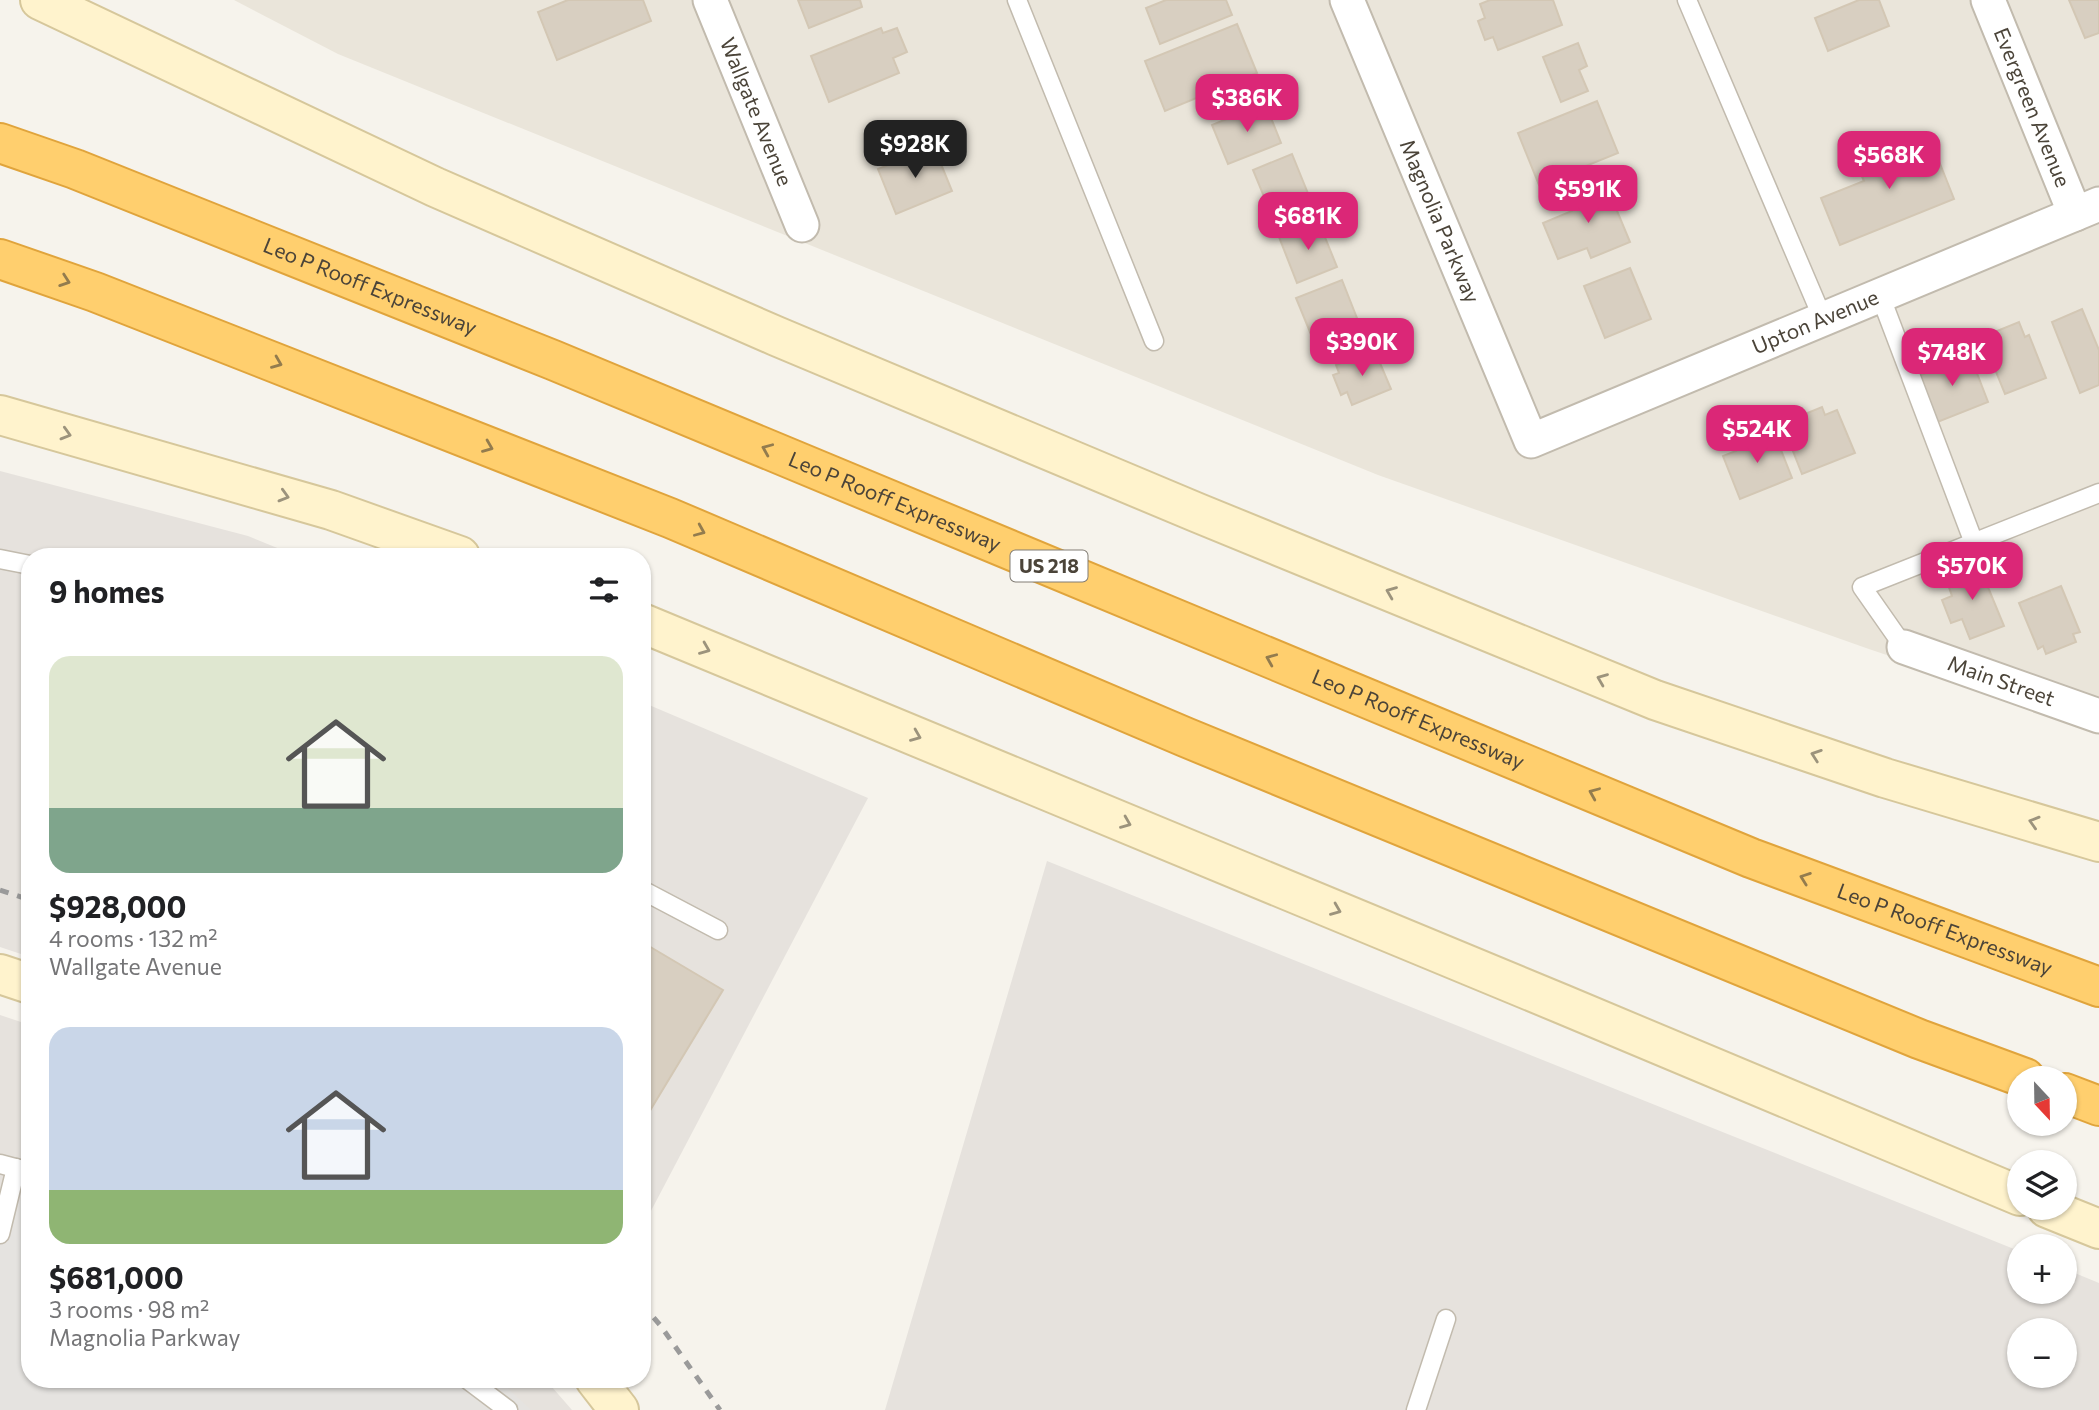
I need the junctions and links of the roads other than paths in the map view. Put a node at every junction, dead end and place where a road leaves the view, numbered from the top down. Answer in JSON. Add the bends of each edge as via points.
{"nodes":[{"id":1,"x":40,"y":0,"type":"edge"},
{"id":2,"x":710,"y":0,"type":"edge"},
{"id":3,"x":1017,"y":0,"type":"edge"},
{"id":4,"x":1347,"y":0,"type":"edge"},
{"id":5,"x":1687,"y":0,"type":"edge"},
{"id":6,"x":1988,"y":0,"type":"edge"},
{"id":7,"x":0,"y":143,"type":"edge"},
{"id":8,"x":2087,"y":209,"type":"edge"},
{"id":9,"x":802,"y":225,"type":"dead end"},
{"id":10,"x":0,"y":260,"type":"edge"},
{"id":11,"x":1880,"y":295,"type":"junction"},
{"id":12,"x":1823,"y":319,"type":"junction"},
{"id":13,"x":1154,"y":341,"type":"dead end"},
{"id":14,"x":0,"y":415,"type":"edge"},
{"id":15,"x":1531,"y":442,"type":"joint"},
{"id":16,"x":2099,"y":493,"type":"edge"},
{"id":17,"x":1974,"y":543,"type":"junction"},
{"id":18,"x":438,"y":548,"type":"edge"},
{"id":19,"x":0,"y":559,"type":"edge"},
{"id":20,"x":21,"y":563,"type":"edge"},
{"id":21,"x":651,"y":627,"type":"edge"},
{"id":22,"x":1904,"y":647,"type":"joint"},
{"id":23,"x":2099,"y":716,"type":"edge"},
{"id":24,"x":2099,"y":842,"type":"edge"},
{"id":25,"x":651,"y":895,"type":"edge"},
{"id":26,"x":718,"y":930,"type":"dead end"},
{"id":27,"x":0,"y":974,"type":"edge"},
{"id":28,"x":21,"y":981,"type":"edge"},
{"id":29,"x":2099,"y":987,"type":"edge"},
{"id":30,"x":2007,"y":1071,"type":"edge"},
{"id":31,"x":2077,"y":1098,"type":"edge"},
{"id":32,"x":2099,"y":1106,"type":"edge"},
{"id":33,"x":15,"y":1168,"type":"edge"},
{"id":34,"x":2007,"y":1191,"type":"edge"},
{"id":35,"x":2077,"y":1220,"type":"edge"},
{"id":36,"x":2099,"y":1229,"type":"edge"},
{"id":37,"x":0,"y":1234,"type":"edge"},
{"id":38,"x":1446,"y":1319,"type":"dead end"},
{"id":39,"x":479,"y":1388,"type":"edge"},
{"id":40,"x":602,"y":1388,"type":"edge"},
{"id":41,"x":508,"y":1410,"type":"edge"},
{"id":42,"x":619,"y":1410,"type":"edge"},
{"id":43,"x":1416,"y":1410,"type":"edge"}],
"edges":[{"from":24,"to":1,"type":"street","one_way":true,"via":[[1885,778],[1655,701],[764,330],[435,187]]},
{"from":2,"to":9,"type":"street","name":"Wallgate Avenue"},
{"from":3,"to":13,"type":"lane"},
{"from":4,"to":15,"type":"street","name":"Magnolia Parkway"},
{"from":5,"to":12,"type":"lane"},
{"from":6,"to":8,"type":"street","name":"Evergreen Avenue"},
{"from":29,"to":7,"type":"highway","name":"Leo P Rooff Expressway","number":"US 218","one_way":true,"via":[[1751,858],[553,360]]},
{"from":8,"to":11,"type":"street","name":"Upton Avenue"},
{"from":10,"to":30,"type":"highway","one_way":true,"via":[[95,292],[670,519],[1185,737]]},
{"from":11,"to":12,"type":"street","name":"Upton Avenue"},
{"from":11,"to":17,"type":"lane"},
{"from":12,"to":15,"type":"street","name":"Upton Avenue"},
{"from":14,"to":18,"type":"street","one_way":true,"via":[[331,510]]},
{"from":16,"to":17,"type":"lane"},
{"from":17,"to":22,"type":"lane","via":[[1862,587]]},
{"from":19,"to":20,"type":"lane"},
{"from":21,"to":34,"type":"street","one_way":true},
{"from":22,"to":23,"type":"street","name":"Main Street"},
{"from":25,"to":26,"type":"lane"},
{"from":27,"to":28,"type":"street"},
{"from":31,"to":32,"type":"highway"},
{"from":33,"to":37,"type":"lane"},
{"from":35,"to":36,"type":"street"},
{"from":38,"to":43,"type":"lane"},
{"from":39,"to":41,"type":"lane"},
{"from":40,"to":42,"type":"street"}]}
